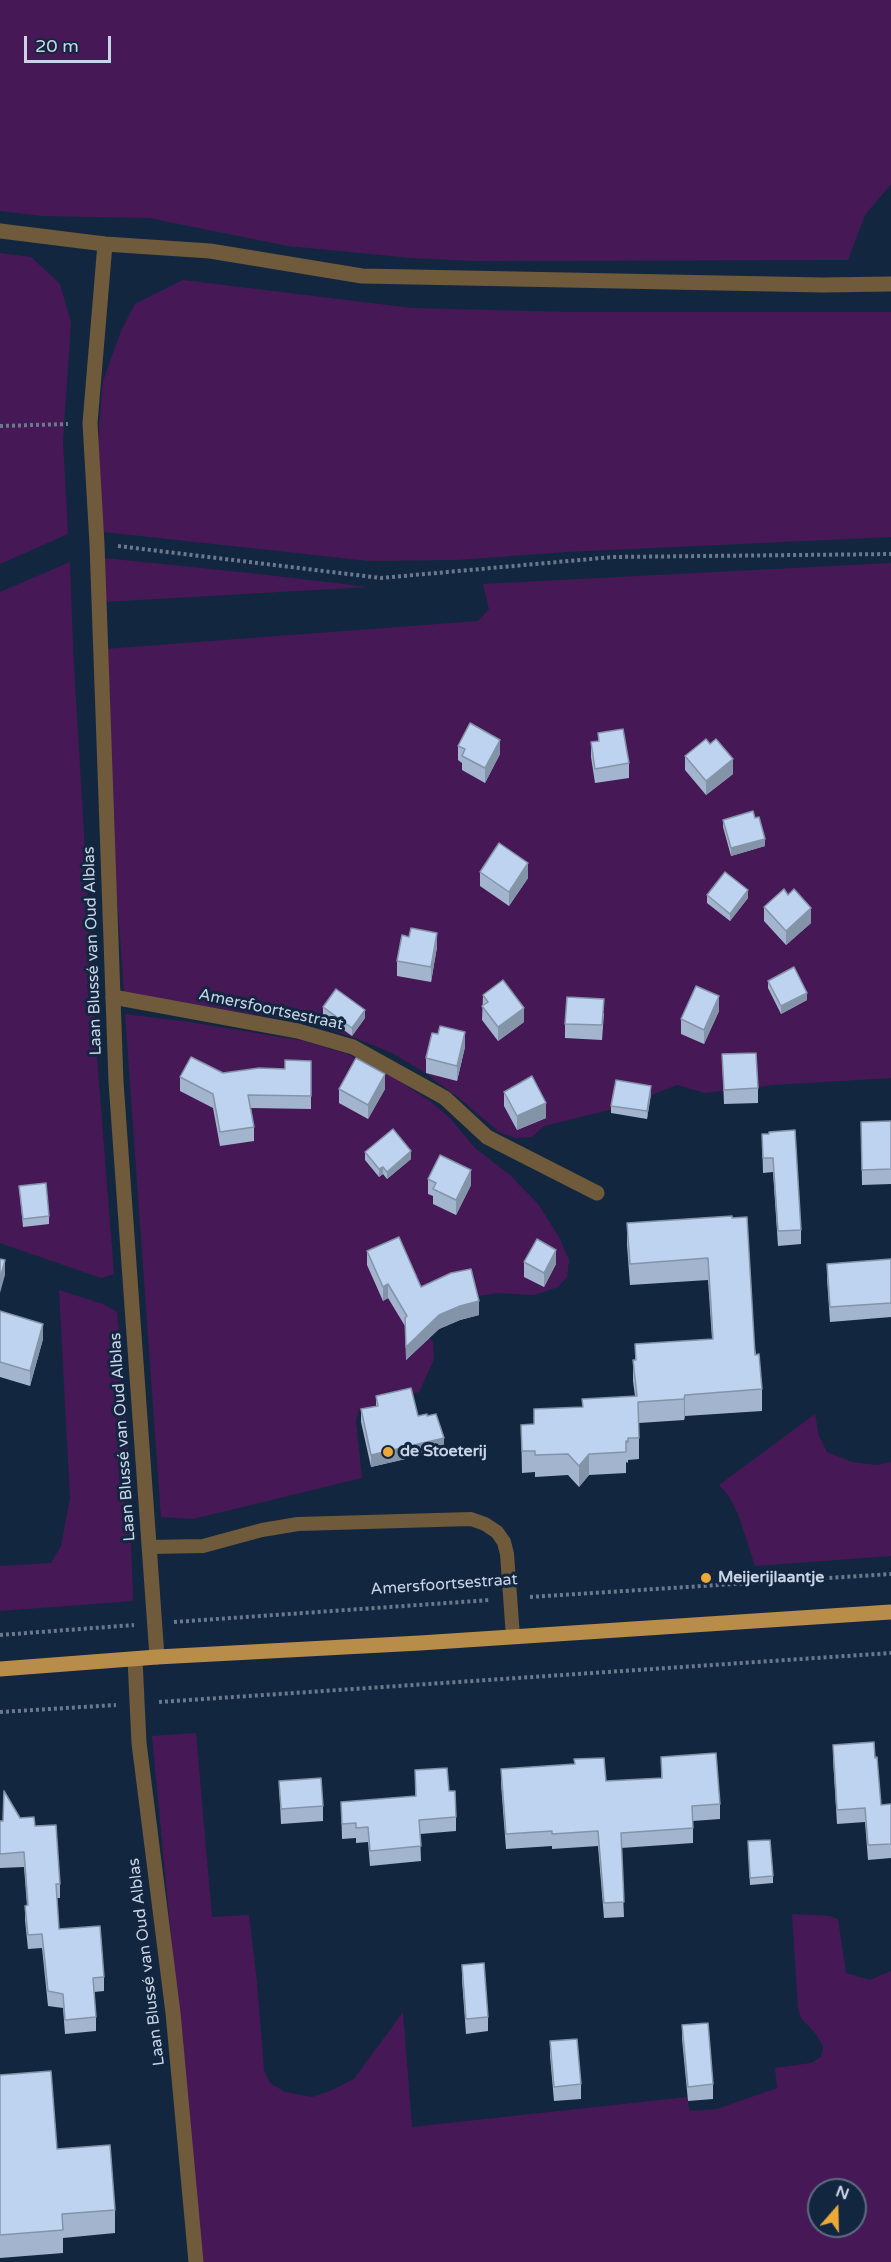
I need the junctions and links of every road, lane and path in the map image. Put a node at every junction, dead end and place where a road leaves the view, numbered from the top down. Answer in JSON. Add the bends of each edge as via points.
{"nodes":[{"id":1,"x":0,"y":231,"type":"edge"},
{"id":2,"x":105,"y":244,"type":"junction"},
{"id":3,"x":891,"y":284,"type":"edge"},
{"id":4,"x":90,"y":423,"type":"junction"},
{"id":5,"x":0,"y":426,"type":"edge"},
{"id":6,"x":97,"y":544,"type":"junction"},
{"id":7,"x":891,"y":554,"type":"edge"},
{"id":8,"x":113,"y":997,"type":"junction"},
{"id":9,"x":597,"y":1193,"type":"dead end"},
{"id":10,"x":150,"y":1547,"type":"junction"},
{"id":11,"x":891,"y":1574,"type":"edge"},
{"id":12,"x":509,"y":1599,"type":"junction"},
{"id":13,"x":891,"y":1612,"type":"edge"},
{"id":14,"x":155,"y":1624,"type":"junction"},
{"id":15,"x":0,"y":1635,"type":"edge"},
{"id":16,"x":513,"y":1637,"type":"junction"},
{"id":17,"x":891,"y":1653,"type":"edge"},
{"id":18,"x":157,"y":1657,"type":"junction"},
{"id":19,"x":135,"y":1659,"type":"junction"},
{"id":20,"x":0,"y":1669,"type":"edge"},
{"id":21,"x":136,"y":1704,"type":"junction"},
{"id":22,"x":0,"y":1712,"type":"edge"},
{"id":23,"x":196,"y":2262,"type":"edge"}],
"edges":[{"from":1,"to":2,"type":"street"},
{"from":2,"to":3,"type":"street","via":[[210,251],[362,276]]},
{"from":2,"to":4,"type":"street","name":"Laan Blussé van Oud Alblas"},
{"from":4,"to":5,"type":"path"},
{"from":4,"to":6,"type":"street","name":"Laan Blussé van Oud Alblas"},
{"from":6,"to":7,"type":"path","via":[[381,578],[613,557]]},
{"from":6,"to":8,"type":"street","name":"Laan Blussé van Oud Alblas"},
{"from":8,"to":9,"type":"street","name":"Amersfoortsestraat","via":[[298,1031],[353,1047],[445,1098],[487,1137]]},
{"from":8,"to":10,"type":"street","name":"Laan Blussé van Oud Alblas"},
{"from":10,"to":12,"type":"lane","via":[[202,1546],[298,1524],[471,1519],[497,1532],[504,1542]]},
{"from":10,"to":14,"type":"street","name":"Laan Blussé van Oud Alblas"},
{"from":11,"to":12,"type":"path","name":"Amersfoortsestraat"},
{"from":12,"to":14,"type":"path","name":"Amersfoortsestraat"},
{"from":12,"to":16,"type":"lane"},
{"from":13,"to":16,"type":"main road"},
{"from":14,"to":15,"type":"path","name":"Amersfoortsestraat"},
{"from":14,"to":18,"type":"street","name":"Laan Blussé van Oud Alblas"},
{"from":16,"to":18,"type":"main road"},
{"from":17,"to":21,"type":"path"},
{"from":18,"to":19,"type":"main road"},
{"from":19,"to":20,"type":"main road"},
{"from":19,"to":21,"type":"street","name":"Laan Blussé van Oud Alblas"},
{"from":21,"to":22,"type":"path"},
{"from":21,"to":23,"type":"street","name":"Laan Blussé van Oud Alblas","via":[[173,2013]]}]}
